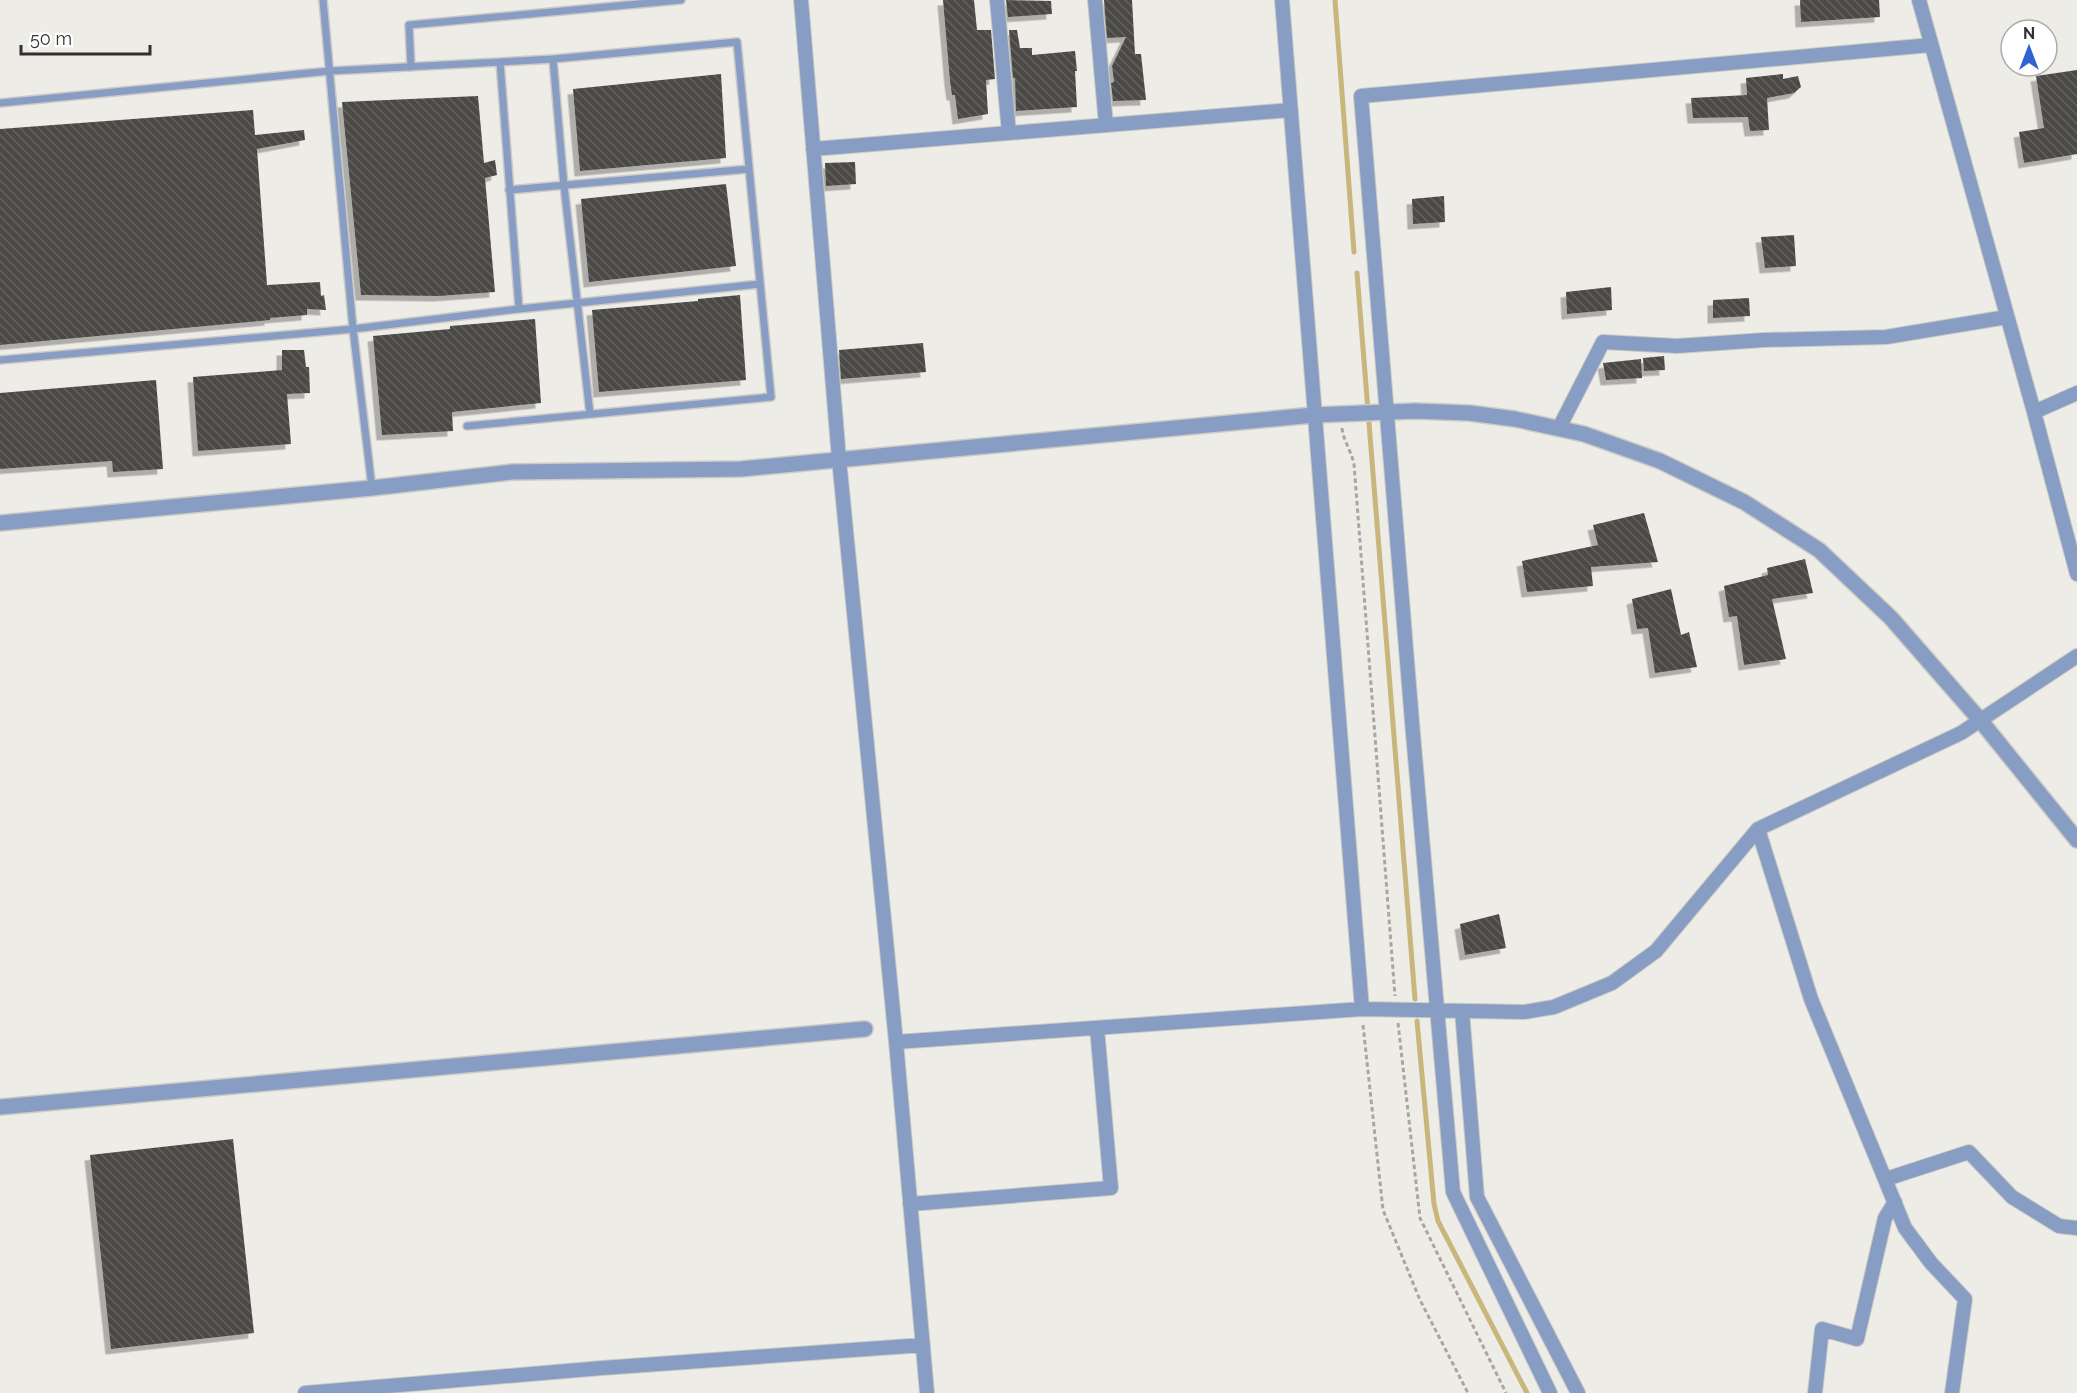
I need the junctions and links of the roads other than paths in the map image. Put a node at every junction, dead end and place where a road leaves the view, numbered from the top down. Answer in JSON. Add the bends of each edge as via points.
{"nodes":[{"id":1,"x":323,"y":0,"type":"edge"},
{"id":2,"x":681,"y":0,"type":"edge"},
{"id":3,"x":801,"y":0,"type":"edge"},
{"id":4,"x":997,"y":0,"type":"edge"},
{"id":5,"x":1095,"y":0,"type":"edge"},
{"id":6,"x":1282,"y":0,"type":"edge"},
{"id":7,"x":1919,"y":0,"type":"edge"},
{"id":8,"x":1931,"y":45,"type":"junction"},
{"id":9,"x":553,"y":59,"type":"junction"},
{"id":10,"x":500,"y":62,"type":"junction"},
{"id":11,"x":411,"y":67,"type":"junction"},
{"id":12,"x":330,"y":71,"type":"junction"},
{"id":13,"x":0,"y":103,"type":"edge"},
{"id":14,"x":1291,"y":110,"type":"junction"},
{"id":15,"x":1106,"y":125,"type":"junction"},
{"id":16,"x":1009,"y":133,"type":"junction"},
{"id":17,"x":813,"y":148,"type":"junction"},
{"id":18,"x":749,"y":169,"type":"junction"},
{"id":19,"x":564,"y":186,"type":"junction"},
{"id":20,"x":509,"y":190,"type":"junction"},
{"id":21,"x":760,"y":284,"type":"junction"},
{"id":22,"x":578,"y":304,"type":"junction"},
{"id":23,"x":519,"y":309,"type":"junction"},
{"id":24,"x":2007,"y":317,"type":"junction"},
{"id":25,"x":352,"y":329,"type":"junction"},
{"id":26,"x":0,"y":360,"type":"edge"},
{"id":27,"x":2077,"y":393,"type":"edge"},
{"id":28,"x":1383,"y":412,"type":"junction"},
{"id":29,"x":2034,"y":412,"type":"junction"},
{"id":30,"x":590,"y":414,"type":"junction"},
{"id":31,"x":1314,"y":416,"type":"junction"},
{"id":32,"x":467,"y":426,"type":"dead end"},
{"id":33,"x":1559,"y":428,"type":"junction"},
{"id":34,"x":839,"y":459,"type":"junction"},
{"id":35,"x":372,"y":488,"type":"junction"},
{"id":36,"x":0,"y":523,"type":"edge"},
{"id":37,"x":2077,"y":574,"type":"edge"},
{"id":38,"x":2077,"y":656,"type":"edge"},
{"id":39,"x":1980,"y":720,"type":"junction"},
{"id":40,"x":1758,"y":829,"type":"junction"},
{"id":41,"x":2077,"y":840,"type":"edge"},
{"id":42,"x":1362,"y":1009,"type":"junction"},
{"id":43,"x":1437,"y":1010,"type":"junction"},
{"id":44,"x":1462,"y":1011,"type":"junction"},
{"id":45,"x":1097,"y":1028,"type":"junction"},
{"id":46,"x":865,"y":1029,"type":"dead end"},
{"id":47,"x":896,"y":1042,"type":"junction"},
{"id":48,"x":0,"y":1107,"type":"edge"},
{"id":49,"x":1886,"y":1179,"type":"junction"},
{"id":50,"x":1895,"y":1202,"type":"junction"},
{"id":51,"x":910,"y":1204,"type":"junction"},
{"id":52,"x":2077,"y":1228,"type":"edge"},
{"id":53,"x":923,"y":1345,"type":"junction"},
{"id":54,"x":305,"y":1393,"type":"edge"},
{"id":55,"x":927,"y":1393,"type":"edge"},
{"id":56,"x":1550,"y":1393,"type":"edge"},
{"id":57,"x":1578,"y":1393,"type":"edge"},
{"id":58,"x":1815,"y":1393,"type":"edge"},
{"id":59,"x":1952,"y":1393,"type":"edge"}],
"edges":[{"from":1,"to":12,"type":"lane"},
{"from":2,"to":11,"type":"lane","via":[[409,25]]},
{"from":3,"to":17,"type":"street"},
{"from":4,"to":16,"type":"street"},
{"from":5,"to":15,"type":"street"},
{"from":6,"to":14,"type":"street"},
{"from":7,"to":8,"type":"street"},
{"from":8,"to":24,"type":"street"},
{"from":8,"to":28,"type":"street","via":[[1361,96]]},
{"from":9,"to":10,"type":"lane"},
{"from":9,"to":18,"type":"lane","via":[[737,42]]},
{"from":9,"to":19,"type":"lane"},
{"from":10,"to":11,"type":"lane"},
{"from":10,"to":20,"type":"lane"},
{"from":11,"to":12,"type":"lane"},
{"from":12,"to":13,"type":"lane"},
{"from":12,"to":25,"type":"lane"},
{"from":14,"to":15,"type":"street"},
{"from":14,"to":31,"type":"street"},
{"from":15,"to":16,"type":"street"},
{"from":16,"to":17,"type":"street"},
{"from":17,"to":34,"type":"street"},
{"from":18,"to":19,"type":"lane"},
{"from":18,"to":21,"type":"lane"},
{"from":19,"to":20,"type":"lane"},
{"from":19,"to":22,"type":"lane"},
{"from":20,"to":23,"type":"lane"},
{"from":21,"to":22,"type":"lane"},
{"from":21,"to":30,"type":"lane","via":[[771,397]]},
{"from":22,"to":23,"type":"lane"},
{"from":22,"to":30,"type":"lane"},
{"from":23,"to":25,"type":"lane"},
{"from":24,"to":29,"type":"street"},
{"from":24,"to":33,"type":"street","via":[[1886,337],[1677,346],[1603,342]]},
{"from":25,"to":26,"type":"lane"},
{"from":25,"to":35,"type":"lane"},
{"from":27,"to":29,"type":"street"},
{"from":28,"to":31,"type":"street"},
{"from":28,"to":33,"type":"street","via":[[1468,413]]},
{"from":28,"to":43,"type":"street"},
{"from":29,"to":37,"type":"street"},
{"from":30,"to":32,"type":"lane"},
{"from":31,"to":34,"type":"street"},
{"from":31,"to":42,"type":"street"},
{"from":33,"to":39,"type":"street","via":[[1660,461],[1744,502],[1819,550],[1891,618]]},
{"from":34,"to":35,"type":"street","via":[[741,469],[512,472]]},
{"from":34,"to":47,"type":"street"},
{"from":35,"to":36,"type":"street"},
{"from":38,"to":39,"type":"street"},
{"from":39,"to":40,"type":"street"},
{"from":39,"to":41,"type":"street"},
{"from":40,"to":44,"type":"street","via":[[1656,951],[1612,983],[1554,1007],[1524,1012]]},
{"from":40,"to":49,"type":"street","via":[[1811,999]]},
{"from":42,"to":43,"type":"street"},
{"from":42,"to":45,"type":"street"},
{"from":43,"to":44,"type":"street"},
{"from":43,"to":56,"type":"street","via":[[1453,1192]]},
{"from":44,"to":57,"type":"street","via":[[1477,1197]]},
{"from":45,"to":47,"type":"street"},
{"from":45,"to":51,"type":"street","via":[[1111,1188]]},
{"from":46,"to":48,"type":"street"},
{"from":47,"to":51,"type":"street"},
{"from":49,"to":50,"type":"street"},
{"from":49,"to":52,"type":"street","via":[[1969,1152],[2012,1197],[2059,1226]]},
{"from":50,"to":58,"type":"street","via":[[1885,1218],[1857,1340],[1822,1329]]},
{"from":50,"to":59,"type":"street","via":[[1905,1228],[1965,1299]]},
{"from":51,"to":53,"type":"street"},
{"from":53,"to":54,"type":"street"},
{"from":53,"to":55,"type":"street"}]}
